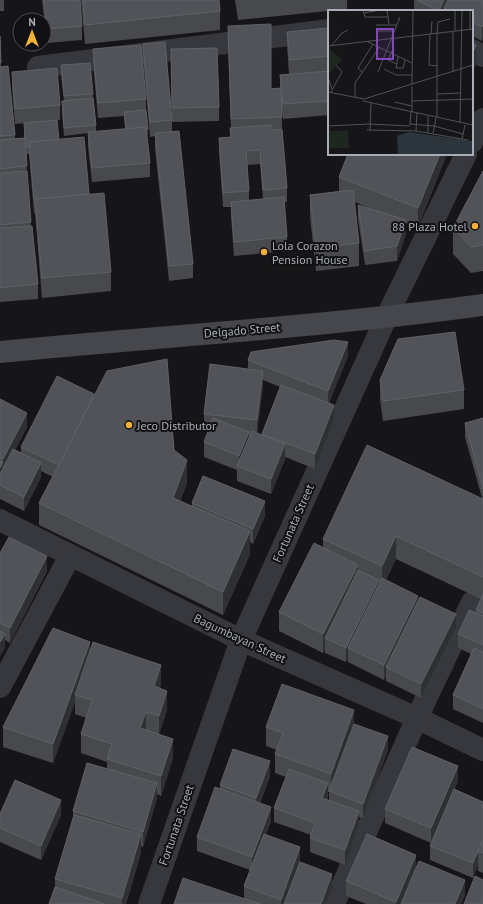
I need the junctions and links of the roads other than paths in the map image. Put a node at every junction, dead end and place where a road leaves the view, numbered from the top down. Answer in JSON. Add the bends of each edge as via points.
{"nodes":[{"id":1,"x":328,"y":30,"type":"edge"},
{"id":2,"x":473,"y":51,"type":"edge"},
{"id":3,"x":483,"y":56,"type":"edge"},
{"id":4,"x":38,"y":67,"type":"dead end"},
{"id":5,"x":483,"y":119,"type":"edge"},
{"id":6,"x":473,"y":140,"type":"edge"},
{"id":7,"x":466,"y":155,"type":"edge"},
{"id":8,"x":483,"y":305,"type":"edge"},
{"id":9,"x":386,"y":318,"type":"junction"},
{"id":10,"x":0,"y":352,"type":"edge"},
{"id":11,"x":0,"y":520,"type":"edge"},
{"id":12,"x":70,"y":556,"type":"junction"},
{"id":13,"x":472,"y":602,"type":"dead end"},
{"id":14,"x":241,"y":640,"type":"junction"},
{"id":15,"x":0,"y":687,"type":"edge"},
{"id":16,"x":417,"y":718,"type":"junction"},
{"id":17,"x":483,"y":750,"type":"edge"},
{"id":18,"x":149,"y":904,"type":"edge"},
{"id":19,"x":334,"y":904,"type":"edge"}],
"edges":[{"from":1,"to":4,"type":"street"},
{"from":2,"to":3,"type":"street"},
{"from":5,"to":6,"type":"street"},
{"from":7,"to":9,"type":"street","name":"Fortunata Street"},
{"from":8,"to":9,"type":"street","name":"Delgado Street"},
{"from":9,"to":10,"type":"street","name":"Delgado Street"},
{"from":9,"to":14,"type":"street","name":"Fortunata Street"},
{"from":11,"to":12,"type":"street","name":"Bagumbayan Street"},
{"from":12,"to":14,"type":"street","name":"Bagumbayan Street"},
{"from":12,"to":15,"type":"street"},
{"from":13,"to":16,"type":"street"},
{"from":14,"to":16,"type":"street","name":"Bagumbayan Street"},
{"from":14,"to":18,"type":"street","name":"Fortunata Street"},
{"from":16,"to":17,"type":"street","name":"Bagumbayan Street"},
{"from":16,"to":19,"type":"street"}]}
